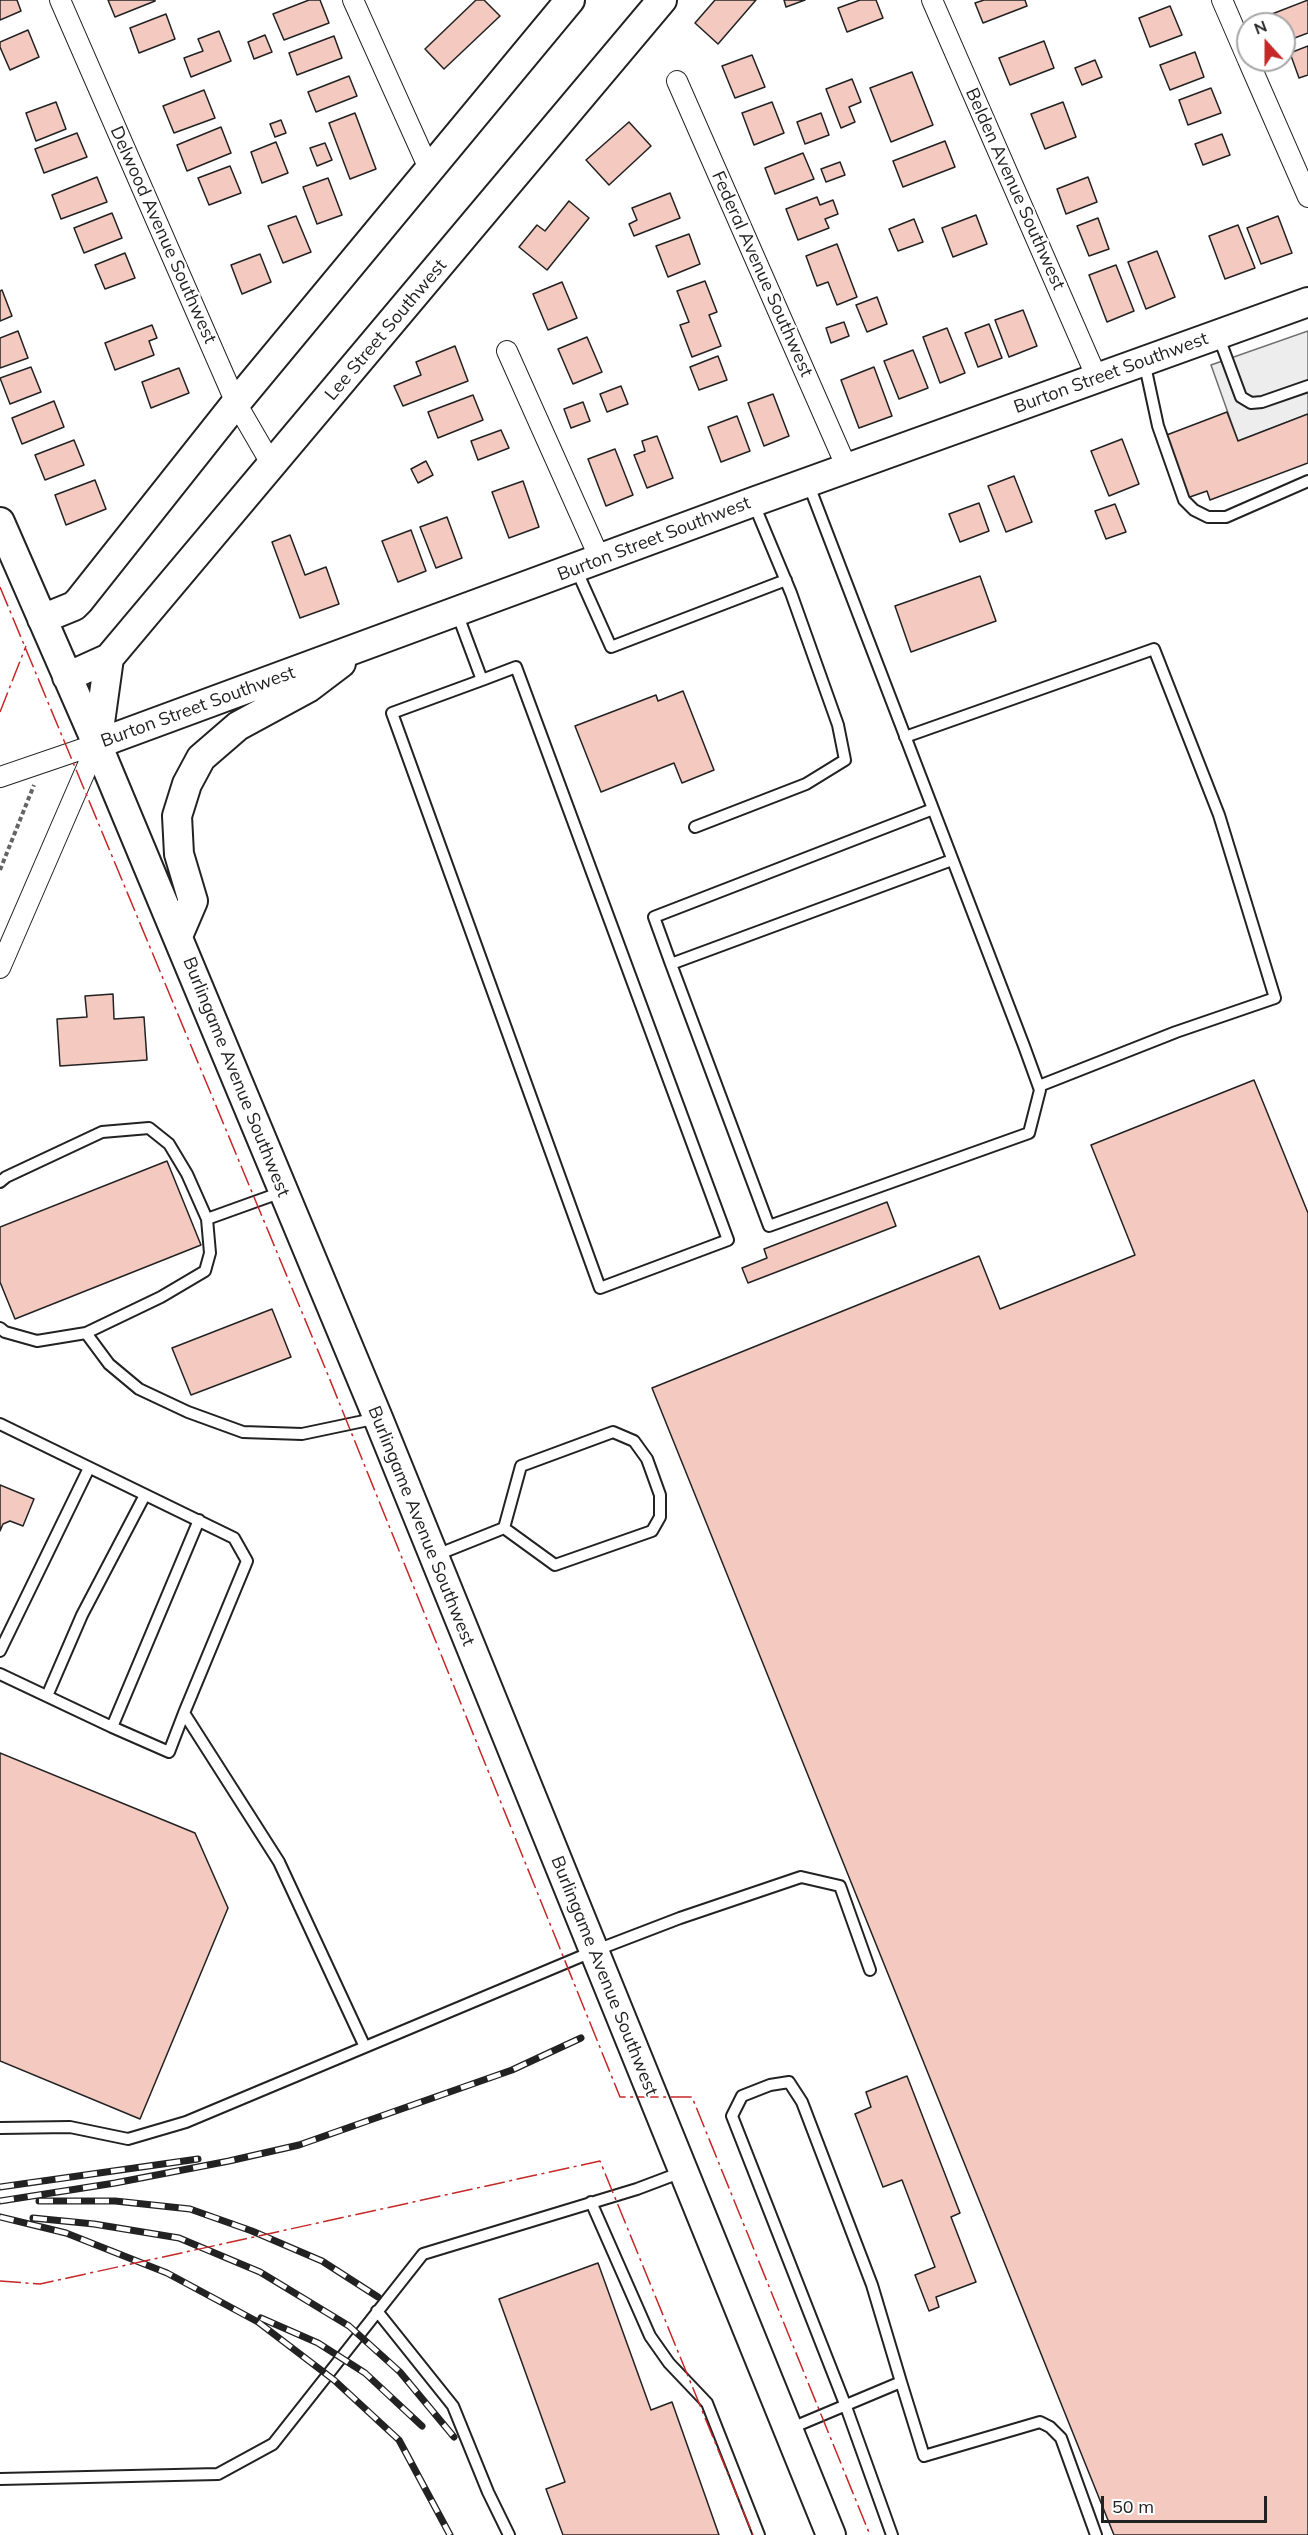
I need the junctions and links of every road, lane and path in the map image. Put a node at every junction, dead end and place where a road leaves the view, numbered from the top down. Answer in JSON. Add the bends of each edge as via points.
{"nodes":[{"id":1,"x":60,"y":0,"type":"edge"},
{"id":2,"x":353,"y":0,"type":"edge"},
{"id":3,"x":570,"y":0,"type":"edge"},
{"id":4,"x":662,"y":0,"type":"edge"},
{"id":5,"x":932,"y":0,"type":"edge"},
{"id":6,"x":1222,"y":0,"type":"edge"},
{"id":7,"x":1236,"y":32,"type":"edge"},
{"id":8,"x":1253,"y":72,"type":"edge"},
{"id":9,"x":677,"y":81,"type":"dead end"},
{"id":10,"x":430,"y":171,"type":"junction"},
{"id":11,"x":1308,"y":197,"type":"edge"},
{"id":12,"x":1308,"y":302,"type":"edge"},
{"id":13,"x":1218,"y":334,"type":"junction"},
{"id":14,"x":507,"y":351,"type":"dead end"},
{"id":15,"x":1144,"y":361,"type":"junction"},
{"id":16,"x":1097,"y":378,"type":"junction"},
{"id":17,"x":1308,"y":386,"type":"edge"},
{"id":18,"x":237,"y":403,"type":"junction"},
{"id":19,"x":272,"y":465,"type":"junction"},
{"id":20,"x":847,"y":468,"type":"junction"},
{"id":21,"x":1308,"y":481,"type":"edge"},
{"id":22,"x":807,"y":483,"type":"junction"},
{"id":23,"x":753,"y":502,"type":"junction"},
{"id":24,"x":0,"y":522,"type":"edge"},
{"id":25,"x":588,"y":564,"type":"junction"},
{"id":26,"x":786,"y":580,"type":"junction"},
{"id":27,"x":457,"y":613,"type":"junction"},
{"id":28,"x":42,"y":620,"type":"junction"},
{"id":29,"x":363,"y":646,"type":"junction"},
{"id":30,"x":109,"y":658,"type":"junction"},
{"id":31,"x":67,"y":677,"type":"junction"},
{"id":32,"x":482,"y":680,"type":"junction"},
{"id":33,"x":905,"y":737,"type":"junction"},
{"id":34,"x":98,"y":744,"type":"junction"},
{"id":35,"x":0,"y":777,"type":"edge"},
{"id":36,"x":35,"y":785,"type":"dead end"},
{"id":37,"x":933,"y":809,"type":"junction"},
{"id":38,"x":695,"y":827,"type":"dead end"},
{"id":39,"x":952,"y":860,"type":"junction"},
{"id":40,"x":0,"y":870,"type":"edge"},
{"id":41,"x":178,"y":936,"type":"junction"},
{"id":42,"x":671,"y":964,"type":"junction"},
{"id":43,"x":0,"y":968,"type":"edge"},
{"id":44,"x":1039,"y":1086,"type":"junction"},
{"id":45,"x":0,"y":1182,"type":"edge"},
{"id":46,"x":283,"y":1192,"type":"junction"},
{"id":47,"x":207,"y":1219,"type":"junction"},
{"id":48,"x":0,"y":1328,"type":"edge"},
{"id":49,"x":87,"y":1333,"type":"junction"},
{"id":50,"x":378,"y":1418,"type":"junction"},
{"id":51,"x":0,"y":1424,"type":"edge"},
{"id":52,"x":89,"y":1467,"type":"junction"},
{"id":53,"x":145,"y":1495,"type":"junction"},
{"id":54,"x":199,"y":1520,"type":"junction"},
{"id":55,"x":504,"y":1528,"type":"junction"},
{"id":56,"x":434,"y":1556,"type":"junction"},
{"id":57,"x":0,"y":1651,"type":"edge"},
{"id":58,"x":0,"y":1674,"type":"edge"},
{"id":59,"x":47,"y":1696,"type":"junction"},
{"id":60,"x":184,"y":1713,"type":"junction"},
{"id":61,"x":112,"y":1727,"type":"junction"},
{"id":62,"x":594,"y":1951,"type":"junction"},
{"id":63,"x":870,"y":1970,"type":"dead end"},
{"id":64,"x":365,"y":2047,"type":"junction"},
{"id":65,"x":0,"y":2128,"type":"edge"},
{"id":66,"x":684,"y":2171,"type":"junction"},
{"id":67,"x":591,"y":2202,"type":"junction"},
{"id":68,"x":377,"y":2311,"type":"junction"},
{"id":69,"x":901,"y":2382,"type":"junction"},
{"id":70,"x":845,"y":2404,"type":"junction"},
{"id":71,"x":788,"y":2429,"type":"junction"},
{"id":72,"x":0,"y":2479,"type":"edge"},
{"id":73,"x":509,"y":2535,"type":"edge"},
{"id":74,"x":759,"y":2535,"type":"edge"},
{"id":75,"x":831,"y":2535,"type":"edge"},
{"id":76,"x":892,"y":2535,"type":"edge"},
{"id":77,"x":1096,"y":2535,"type":"edge"}],
"edges":[{"from":1,"to":18,"type":"street","name":"Delwood Avenue Southwest"},
{"from":2,"to":10,"type":"street"},
{"from":3,"to":10,"type":"street"},
{"from":4,"to":19,"type":"street","name":"Lee Street Southwest"},
{"from":5,"to":16,"type":"street","name":"Belden Avenue Southwest"},
{"from":6,"to":7,"type":"street"},
{"from":8,"to":11,"type":"street"},
{"from":9,"to":20,"type":"street","name":"Federal Avenue Southwest"},
{"from":10,"to":18,"type":"street"},
{"from":12,"to":13,"type":"street","name":"Burton Street Southwest"},
{"from":13,"to":15,"type":"street","name":"Burton Street Southwest"},
{"from":13,"to":17,"type":"lane","via":[[1241,397],[1251,403]]},
{"from":14,"to":25,"type":"street"},
{"from":15,"to":16,"type":"street","name":"Burton Street Southwest"},
{"from":15,"to":21,"type":"lane","via":[[1158,426],[1184,500],[1194,510],[1208,517],[1226,517]]},
{"from":16,"to":20,"type":"street","name":"Burton Street Southwest"},
{"from":18,"to":19,"type":"street","name":"Delwood Avenue Southwest"},
{"from":18,"to":28,"type":"street","via":[[79,601]]},
{"from":19,"to":30,"type":"street","name":"Lee Street Southwest"},
{"from":20,"to":22,"type":"street","name":"Burton Street Southwest"},
{"from":22,"to":23,"type":"street","name":"Burton Street Southwest"},
{"from":22,"to":33,"type":"lane"},
{"from":23,"to":25,"type":"street","name":"Burton Street Southwest"},
{"from":23,"to":26,"type":"lane"},
{"from":24,"to":28,"type":"street","name":"Burlingame Avenue Southwest"},
{"from":25,"to":26,"type":"lane","via":[[611,647]]},
{"from":25,"to":27,"type":"street","name":"Burton Street Southwest"},
{"from":26,"to":38,"type":"lane","via":[[838,725],[845,760],[806,784]]},
{"from":27,"to":29,"type":"street","name":"Burton Street Southwest"},
{"from":27,"to":32,"type":"lane"},
{"from":28,"to":31,"type":"street","name":"Burlingame Avenue Southwest"},
{"from":29,"to":34,"type":"street","name":"Burton Street Southwest"},
{"from":29,"to":41,"type":"street","via":[[308,688],[238,726],[201,758],[187,783],[177,816],[179,854],[193,901]]},
{"from":30,"to":31,"type":"street","name":"Lee Street Southwest"},
{"from":30,"to":34,"type":"street"},
{"from":31,"to":34,"type":"street","name":"Burlingame Avenue Southwest"},
{"from":32,"to":32,"type":"lane","via":[[516,667],[728,1240],[600,1288],[392,713]]},
{"from":33,"to":37,"type":"lane"},
{"from":33,"to":44,"type":"lane","via":[[1154,649],[1219,815],[1275,998]]},
{"from":34,"to":35,"type":"street","name":"Burton Street Southwest"},
{"from":34,"to":41,"type":"street","name":"Burlingame Avenue Southwest"},
{"from":34,"to":43,"type":"street"},
{"from":36,"to":40,"type":"path"},
{"from":37,"to":39,"type":"lane"},
{"from":37,"to":42,"type":"lane","via":[[654,917]]},
{"from":39,"to":42,"type":"lane"},
{"from":39,"to":44,"type":"lane"},
{"from":41,"to":46,"type":"street","name":"Burlingame Avenue Southwest"},
{"from":42,"to":44,"type":"lane","via":[[770,1226],[1029,1132]]},
{"from":45,"to":47,"type":"lane","via":[[102,1132],[149,1128],[169,1144]]},
{"from":46,"to":47,"type":"lane"},
{"from":46,"to":50,"type":"street","name":"Burlingame Avenue Southwest"},
{"from":47,"to":49,"type":"lane","via":[[210,1253],[205,1271]]},
{"from":48,"to":49,"type":"lane","via":[[38,1341]]},
{"from":49,"to":50,"type":"lane","via":[[109,1364],[139,1389],[243,1432],[302,1434]]},
{"from":50,"to":56,"type":"street","name":"Burlingame Avenue Southwest"},
{"from":51,"to":52,"type":"lane"},
{"from":52,"to":53,"type":"lane"},
{"from":52,"to":57,"type":"lane"},
{"from":53,"to":54,"type":"lane"},
{"from":53,"to":59,"type":"lane","via":[[82,1616]]},
{"from":54,"to":60,"type":"lane","via":[[234,1538],[247,1562]]},
{"from":54,"to":61,"type":"lane"},
{"from":55,"to":55,"type":"lane","via":[[555,1564],[652,1531],[660,1517],[660,1495],[647,1459],[634,1441],[613,1432],[521,1466]]},
{"from":55,"to":56,"type":"lane"},
{"from":56,"to":62,"type":"street","name":"Burlingame Avenue Southwest"},
{"from":58,"to":59,"type":"lane"},
{"from":59,"to":61,"type":"lane"},
{"from":60,"to":61,"type":"lane","via":[[169,1752]]},
{"from":60,"to":64,"type":"lane","via":[[279,1862]]},
{"from":62,"to":63,"type":"lane","via":[[801,1876],[840,1886]]},
{"from":62,"to":64,"type":"lane"},
{"from":62,"to":66,"type":"street","name":"Burlingame Avenue Southwest"},
{"from":64,"to":65,"type":"lane","via":[[186,2122],[128,2139],[70,2127]]},
{"from":66,"to":67,"type":"lane"},
{"from":66,"to":71,"type":"street","name":"Burlingame Avenue Southwest"},
{"from":67,"to":68,"type":"lane","via":[[423,2254]]},
{"from":67,"to":74,"type":"lane","via":[[650,2336],[669,2363],[707,2403]]},
{"from":68,"to":72,"type":"lane","via":[[273,2444],[218,2474]]},
{"from":68,"to":73,"type":"lane","via":[[453,2406]]},
{"from":69,"to":70,"type":"lane"},
{"from":69,"to":70,"type":"lane","via":[[872,2285],[802,2102],[789,2082],[770,2085],[742,2097],[732,2116]]},
{"from":69,"to":77,"type":"lane","via":[[924,2456],[1026,2425],[1040,2422],[1050,2427],[1061,2438]]},
{"from":70,"to":71,"type":"lane"},
{"from":70,"to":76,"type":"lane"},
{"from":71,"to":75,"type":"street","name":"Burlingame Avenue Southwest"}]}
